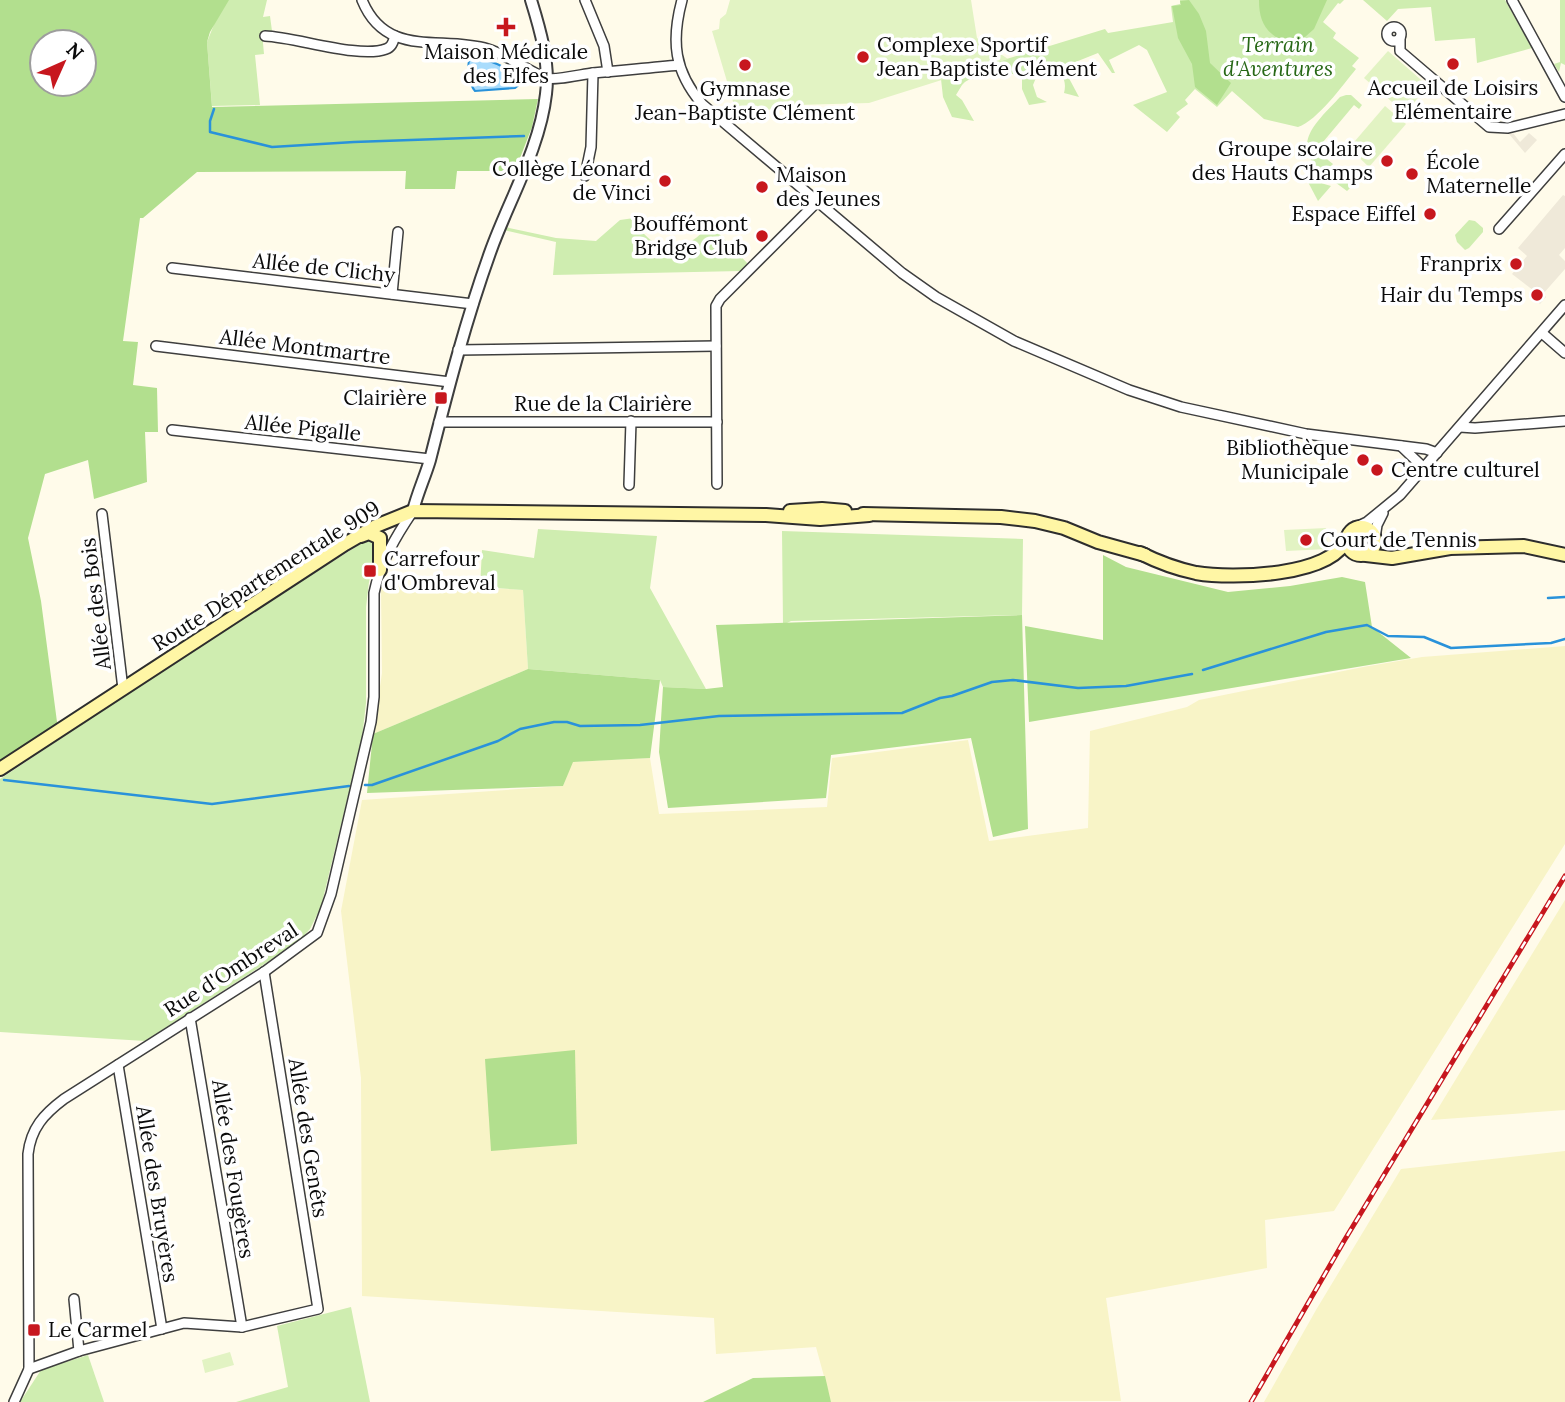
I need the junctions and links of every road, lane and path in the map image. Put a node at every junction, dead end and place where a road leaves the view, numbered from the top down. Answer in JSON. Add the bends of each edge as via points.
{"nodes":[{"id":1,"x":362,"y":0,"type":"edge"},
{"id":2,"x":531,"y":0,"type":"edge"},
{"id":3,"x":585,"y":0,"type":"edge"},
{"id":4,"x":681,"y":0,"type":"edge"},
{"id":5,"x":1512,"y":0,"type":"edge"},
{"id":6,"x":265,"y":36,"type":"dead end"},
{"id":7,"x":395,"y":36,"type":"junction"},
{"id":8,"x":1400,"y":38,"type":"dead end"},
{"id":9,"x":420,"y":44,"type":"junction"},
{"id":10,"x":384,"y":50,"type":"junction"},
{"id":11,"x":679,"y":65,"type":"junction"},
{"id":12,"x":608,"y":72,"type":"junction"},
{"id":13,"x":593,"y":73,"type":"junction"},
{"id":14,"x":547,"y":79,"type":"junction"},
{"id":15,"x":1565,"y":97,"type":"edge"},
{"id":16,"x":1565,"y":114,"type":"edge"},
{"id":17,"x":1565,"y":154,"type":"edge"},
{"id":18,"x":585,"y":176,"type":"dead end"},
{"id":19,"x":817,"y":202,"type":"junction"},
{"id":20,"x":1499,"y":229,"type":"dead end"},
{"id":21,"x":398,"y":232,"type":"dead end"},
{"id":22,"x":172,"y":268,"type":"dead end"},
{"id":23,"x":392,"y":293,"type":"junction"},
{"id":24,"x":472,"y":304,"type":"junction"},
{"id":25,"x":1565,"y":305,"type":"edge"},
{"id":26,"x":1542,"y":333,"type":"junction"},
{"id":27,"x":156,"y":346,"type":"dead end"},
{"id":28,"x":716,"y":346,"type":"junction"},
{"id":29,"x":458,"y":350,"type":"junction"},
{"id":30,"x":1565,"y":353,"type":"edge"},
{"id":31,"x":450,"y":382,"type":"junction"},
{"id":32,"x":1469,"y":416,"type":"junction"},
{"id":33,"x":631,"y":421,"type":"junction"},
{"id":34,"x":1565,"y":421,"type":"edge"},
{"id":35,"x":439,"y":422,"type":"junction"},
{"id":36,"x":717,"y":422,"type":"junction"},
{"id":37,"x":1460,"y":427,"type":"junction"},
{"id":38,"x":1493,"y":427,"type":"junction"},
{"id":39,"x":172,"y":430,"type":"dead end"},
{"id":40,"x":1400,"y":445,"type":"junction"},
{"id":41,"x":1437,"y":453,"type":"junction"},
{"id":42,"x":430,"y":459,"type":"junction"},
{"id":43,"x":1424,"y":468,"type":"junction"},
{"id":44,"x":717,"y":484,"type":"dead end"},
{"id":45,"x":629,"y":485,"type":"dead end"},
{"id":46,"x":1394,"y":501,"type":"junction"},
{"id":47,"x":413,"y":511,"type":"junction"},
{"id":48,"x":102,"y":514,"type":"dead end"},
{"id":49,"x":1356,"y":527,"type":"junction"},
{"id":50,"x":1347,"y":538,"type":"junction"},
{"id":51,"x":1375,"y":538,"type":"junction"},
{"id":52,"x":345,"y":544,"type":"junction"},
{"id":53,"x":1416,"y":554,"type":"junction"},
{"id":54,"x":1363,"y":555,"type":"junction"},
{"id":55,"x":1565,"y":555,"type":"edge"},
{"id":56,"x":380,"y":570,"type":"junction"},
{"id":57,"x":1290,"y":570,"type":"junction"},
{"id":58,"x":123,"y":689,"type":"junction"},
{"id":59,"x":0,"y":769,"type":"edge"},
{"id":60,"x":264,"y":972,"type":"junction"},
{"id":61,"x":190,"y":1018,"type":"junction"},
{"id":62,"x":118,"y":1065,"type":"junction"},
{"id":63,"x":74,"y":1299,"type":"dead end"},
{"id":64,"x":242,"y":1327,"type":"junction"},
{"id":65,"x":162,"y":1329,"type":"junction"},
{"id":66,"x":79,"y":1351,"type":"junction"},
{"id":67,"x":29,"y":1369,"type":"junction"},
{"id":68,"x":14,"y":1402,"type":"edge"}],
"edges":[{"from":1,"to":7,"type":"street","via":[[372,18]]},
{"from":2,"to":14,"type":"street"},
{"from":3,"to":12,"type":"street","via":[[604,46]]},
{"from":4,"to":11,"type":"street","via":[[675,34]]},
{"from":5,"to":15,"type":"street"},
{"from":6,"to":10,"type":"street","via":[[357,51]]},
{"from":7,"to":9,"type":"street"},
{"from":7,"to":10,"type":"street"},
{"from":8,"to":16,"type":"street","via":[[1400,51],[1489,127],[1508,128]]},
{"from":9,"to":10,"type":"street"},
{"from":9,"to":14,"type":"street","via":[[480,47]]},
{"from":11,"to":12,"type":"street"},
{"from":11,"to":19,"type":"street","via":[[702,104]]},
{"from":12,"to":13,"type":"street"},
{"from":13,"to":14,"type":"street"},
{"from":13,"to":18,"type":"street","via":[[591,147]]},
{"from":14,"to":24,"type":"street","via":[[536,138]]},
{"from":17,"to":20,"type":"street"},
{"from":19,"to":28,"type":"street","name":"Rue de la Clairière","via":[[720,299],[715,311]]},
{"from":19,"to":40,"type":"street","via":[[936,297],[1062,364],[1212,415],[1316,436]]},
{"from":21,"to":23,"type":"street"},
{"from":22,"to":23,"type":"street","name":"Allée de Clichy"},
{"from":23,"to":24,"type":"street","name":"Allée de Clichy"},
{"from":24,"to":29,"type":"street"},
{"from":25,"to":26,"type":"street"},
{"from":26,"to":30,"type":"street"},
{"from":26,"to":32,"type":"street"},
{"from":27,"to":31,"type":"street","name":"Allée Montmartre"},
{"from":28,"to":29,"type":"street"},
{"from":28,"to":36,"type":"street","name":"Rue de la Clairière"},
{"from":29,"to":31,"type":"street"},
{"from":31,"to":35,"type":"street"},
{"from":32,"to":37,"type":"street"},
{"from":32,"to":38,"type":"street"},
{"from":33,"to":35,"type":"street","name":"Rue de la Clairière"},
{"from":33,"to":36,"type":"street","name":"Rue de la Clairière"},
{"from":33,"to":45,"type":"street"},
{"from":34,"to":38,"type":"street"},
{"from":35,"to":42,"type":"street"},
{"from":36,"to":44,"type":"street"},
{"from":37,"to":38,"type":"street"},
{"from":37,"to":41,"type":"street"},
{"from":39,"to":42,"type":"street","name":"Allée Pigalle"},
{"from":40,"to":41,"type":"street"},
{"from":40,"to":43,"type":"street"},
{"from":41,"to":43,"type":"street"},
{"from":42,"to":47,"type":"street"},
{"from":43,"to":46,"type":"street"},
{"from":46,"to":49,"type":"street"},
{"from":46,"to":51,"type":"street","via":[[1380,517]]},
{"from":47,"to":52,"type":"main road","name":"Route Départementale 909"},
{"from":47,"to":56,"type":"street","name":"Rue d'Ombreval"},
{"from":47,"to":57,"type":"main road","name":"Route Départementale 909","via":[[820,519],[1000,517],[1064,528],[1208,575]]},
{"from":48,"to":58,"type":"street","name":"Allée des Bois"},
{"from":49,"to":50,"type":"main road"},
{"from":49,"to":51,"type":"main road","via":[[1369,528]]},
{"from":50,"to":54,"type":"main road","via":[[1349,549]]},
{"from":50,"to":57,"type":"main road","via":[[1333,557]]},
{"from":51,"to":53,"type":"main road","via":[[1390,552]]},
{"from":51,"to":54,"type":"main road","via":[[1373,548]]},
{"from":52,"to":56,"type":"main road","via":[[369,533],[380,538]]},
{"from":52,"to":58,"type":"main road","name":"Route Départementale 909"},
{"from":53,"to":54,"type":"main road"},
{"from":53,"to":55,"type":"main road","via":[[1524,546]]},
{"from":54,"to":57,"type":"main road","via":[[1320,569]]},
{"from":56,"to":60,"type":"street","name":"Rue d'Ombreval","via":[[374,593],[371,722],[331,894],[313,937]]},
{"from":58,"to":59,"type":"main road","name":"Route Départementale 909"},
{"from":60,"to":61,"type":"street","name":"Rue d'Ombreval"},
{"from":60,"to":64,"type":"street","name":"Allée des Genêts","via":[[318,1309]]},
{"from":61,"to":62,"type":"street","name":"Rue d'Ombreval"},
{"from":61,"to":64,"type":"street","name":"Allée des Fougères"},
{"from":62,"to":65,"type":"street","name":"Allée des Bruyères"},
{"from":62,"to":67,"type":"street","name":"Rue d'Ombreval","via":[[49,1111],[29,1143]]},
{"from":63,"to":66,"type":"street"},
{"from":64,"to":65,"type":"street","via":[[184,1323]]},
{"from":65,"to":66,"type":"street"},
{"from":66,"to":67,"type":"street"},
{"from":67,"to":68,"type":"street","name":"Rue d'Ombreval"}]}
